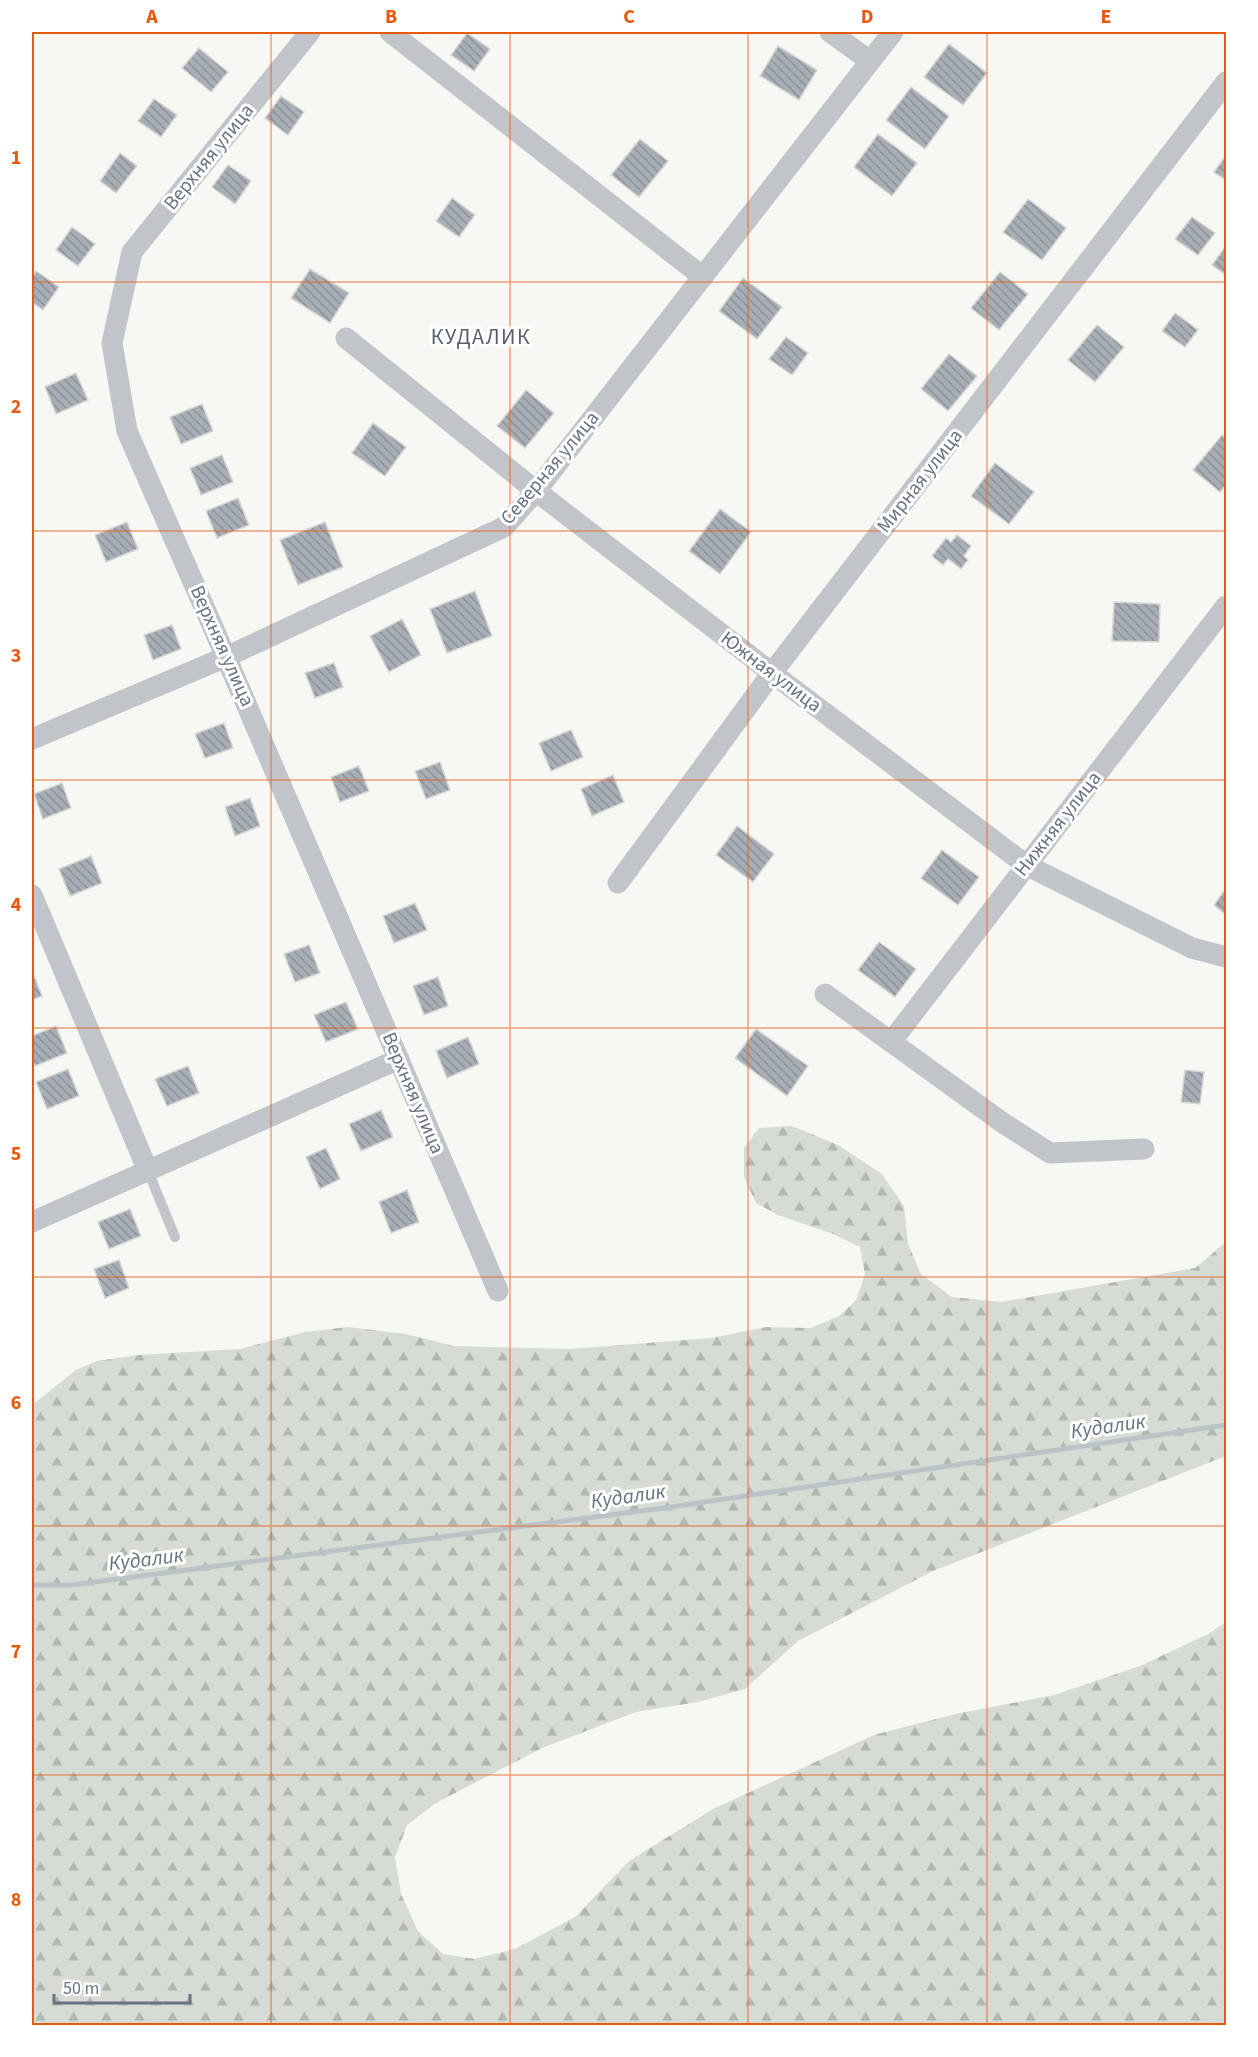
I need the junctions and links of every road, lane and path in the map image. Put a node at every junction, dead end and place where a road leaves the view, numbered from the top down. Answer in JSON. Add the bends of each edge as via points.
{"nodes":[{"id":1,"x":310,"y":32,"type":"edge"},
{"id":2,"x":390,"y":32,"type":"edge"},
{"id":3,"x":830,"y":32,"type":"edge"},
{"id":4,"x":893,"y":32,"type":"edge"},
{"id":5,"x":870,"y":61,"type":"junction"},
{"id":6,"x":1227,"y":82,"type":"edge"},
{"id":7,"x":703,"y":277,"type":"junction"},
{"id":8,"x":346,"y":338,"type":"dead end"},
{"id":9,"x":536,"y":491,"type":"junction"},
{"id":10,"x":1227,"y":606,"type":"edge"},
{"id":11,"x":226,"y":657,"type":"junction"},
{"id":12,"x":772,"y":674,"type":"junction"},
{"id":13,"x":32,"y":739,"type":"edge"},
{"id":14,"x":1026,"y":865,"type":"junction"},
{"id":15,"x":618,"y":884,"type":"dead end"},
{"id":16,"x":32,"y":895,"type":"edge"},
{"id":17,"x":1227,"y":957,"type":"edge"},
{"id":18,"x":825,"y":994,"type":"dead end"},
{"id":19,"x":891,"y":1042,"type":"junction"},
{"id":20,"x":399,"y":1059,"type":"junction"},
{"id":21,"x":1144,"y":1149,"type":"dead end"},
{"id":22,"x":147,"y":1171,"type":"junction"},
{"id":23,"x":32,"y":1222,"type":"edge"},
{"id":24,"x":176,"y":1237,"type":"dead end"},
{"id":25,"x":498,"y":1291,"type":"dead end"}],
"edges":[{"from":1,"to":11,"type":"street","name":"Верхняя улица","via":[[132,252],[112,344],[127,431]]},
{"from":2,"to":7,"type":"street"},
{"from":3,"to":5,"type":"street"},
{"from":4,"to":5,"type":"street","name":"Северная улица"},
{"from":5,"to":7,"type":"street","name":"Северная улица"},
{"from":6,"to":12,"type":"street","name":"Мирная улица"},
{"from":7,"to":9,"type":"street","name":"Северная улица"},
{"from":8,"to":9,"type":"street","name":"Южная улица"},
{"from":9,"to":11,"type":"street","name":"Северная улица","via":[[504,527]]},
{"from":9,"to":12,"type":"street","name":"Южная улица"},
{"from":10,"to":14,"type":"street","name":"Нижняя улица"},
{"from":11,"to":13,"type":"street","name":"Северная улица"},
{"from":11,"to":20,"type":"street","name":"Верхняя улица"},
{"from":12,"to":14,"type":"street","name":"Южная улица"},
{"from":12,"to":15,"type":"street","name":"Мирная улица"},
{"from":14,"to":17,"type":"street","name":"Южная улица","via":[[1192,948]]},
{"from":14,"to":19,"type":"street","name":"Нижняя улица"},
{"from":16,"to":22,"type":"street"},
{"from":18,"to":19,"type":"street"},
{"from":19,"to":21,"type":"street","via":[[1050,1153]]},
{"from":20,"to":22,"type":"street"},
{"from":20,"to":25,"type":"street","name":"Верхняя улица"},
{"from":22,"to":23,"type":"street"},
{"from":22,"to":24,"type":"lane"}]}
